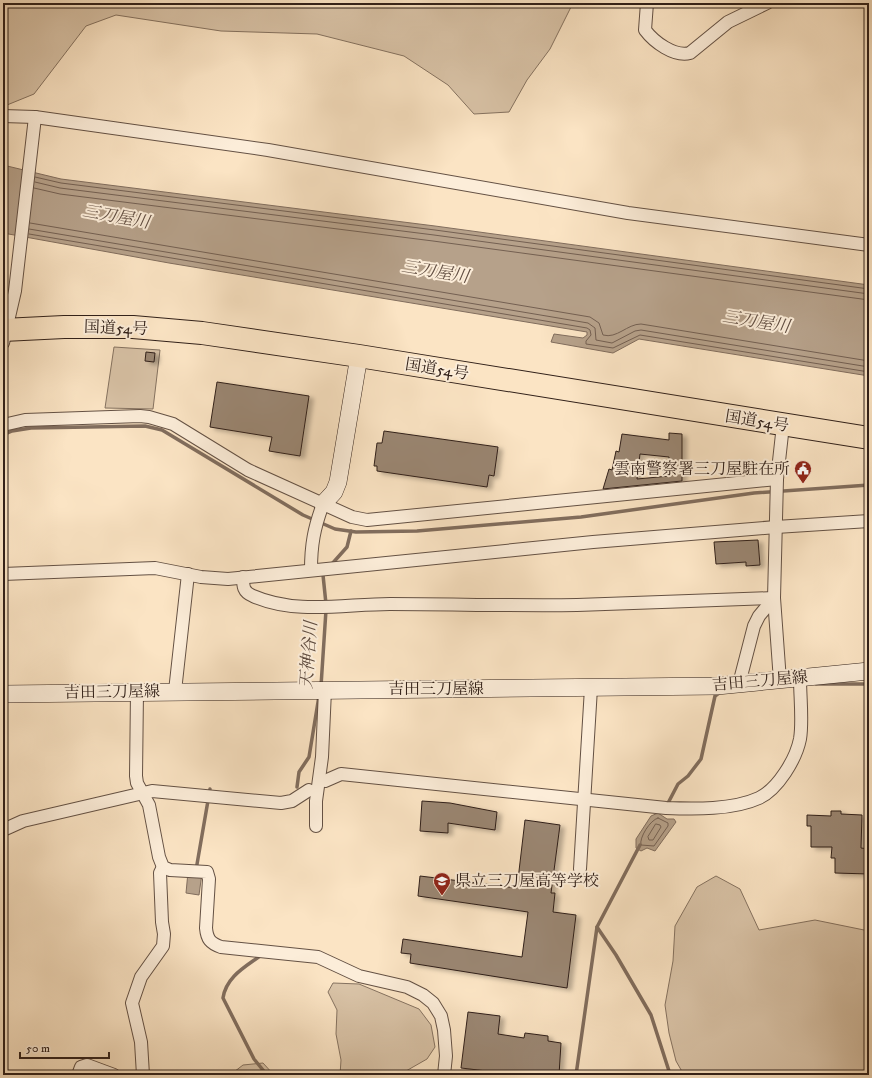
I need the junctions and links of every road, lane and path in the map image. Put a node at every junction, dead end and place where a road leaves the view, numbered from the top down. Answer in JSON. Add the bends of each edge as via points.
{"nodes":[{"id":1,"x":647,"y":3,"type":"edge"},
{"id":2,"x":767,"y":3,"type":"edge"},
{"id":3,"x":3,"y":116,"type":"edge"},
{"id":4,"x":35,"y":120,"type":"junction"},
{"id":5,"x":869,"y":246,"type":"edge"},
{"id":6,"x":10,"y":297,"type":"edge"},
{"id":7,"x":4,"y":334,"type":"edge"},
{"id":8,"x":359,"y":356,"type":"junction"},
{"id":9,"x":3,"y":425,"type":"edge"},
{"id":10,"x":783,"y":425,"type":"junction"},
{"id":11,"x":869,"y":438,"type":"edge"},
{"id":12,"x":776,"y":482,"type":"junction"},
{"id":13,"x":323,"y":504,"type":"junction"},
{"id":14,"x":869,"y":521,"type":"edge"},
{"id":15,"x":776,"y":527,"type":"junction"},
{"id":16,"x":311,"y":570,"type":"junction"},
{"id":17,"x":3,"y":574,"type":"edge"},
{"id":18,"x":188,"y":574,"type":"junction"},
{"id":19,"x":243,"y":577,"type":"junction"},
{"id":20,"x":774,"y":598,"type":"junction"},
{"id":21,"x":869,"y":671,"type":"edge"},
{"id":22,"x":800,"y":678,"type":"junction"},
{"id":23,"x":780,"y":680,"type":"junction"},
{"id":24,"x":739,"y":684,"type":"junction"},
{"id":25,"x":591,"y":688,"type":"junction"},
{"id":26,"x":325,"y":690,"type":"junction"},
{"id":27,"x":175,"y":691,"type":"junction"},
{"id":28,"x":137,"y":692,"type":"junction"},
{"id":29,"x":3,"y":694,"type":"edge"},
{"id":30,"x":325,"y":781,"type":"dead end"},
{"id":31,"x":309,"y":790,"type":"dead end"},
{"id":32,"x":143,"y":793,"type":"junction"},
{"id":33,"x":585,"y":799,"type":"junction"},
{"id":34,"x":316,"y":826,"type":"dead end"},
{"id":35,"x":3,"y":830,"type":"edge"},
{"id":36,"x":163,"y":866,"type":"junction"},
{"id":37,"x":580,"y":869,"type":"dead end"},
{"id":38,"x":78,"y":1075,"type":"edge"},
{"id":39,"x":114,"y":1075,"type":"edge"},
{"id":40,"x":143,"y":1075,"type":"edge"},
{"id":41,"x":444,"y":1075,"type":"edge"}],
"edges":[{"from":1,"to":2,"type":"street","via":[[645,30],[651,38],[674,52],[685,54],[690,53],[728,22]]},
{"from":3,"to":4,"type":"street"},
{"from":4,"to":5,"type":"street","via":[[268,150],[628,213]]},
{"from":4,"to":6,"type":"street"},
{"from":6,"to":7,"type":"street"},
{"from":7,"to":8,"type":"highway","name":"国道54号","via":[[64,327],[133,328],[202,333]]},
{"from":8,"to":10,"type":"highway","name":"国道54号"},
{"from":8,"to":13,"type":"main road","via":[[338,482],[334,492]]},
{"from":9,"to":13,"type":"street","via":[[25,420],[101,416],[149,417],[173,424],[248,470]]},
{"from":10,"to":11,"type":"highway","name":"国道54号"},
{"from":10,"to":12,"type":"street"},
{"from":12,"to":13,"type":"street","via":[[367,520],[352,517]]},
{"from":12,"to":15,"type":"street"},
{"from":13,"to":16,"type":"street","via":[[314,528]]},
{"from":14,"to":15,"type":"street"},
{"from":15,"to":16,"type":"street"},
{"from":15,"to":20,"type":"street"},
{"from":16,"to":19,"type":"street"},
{"from":17,"to":18,"type":"street","via":[[156,568]]},
{"from":18,"to":19,"type":"street","via":[[213,579]]},
{"from":18,"to":27,"type":"street"},
{"from":19,"to":20,"type":"street","via":[[243,588],[252,596],[272,602],[318,609],[376,604],[576,605]]},
{"from":20,"to":23,"type":"street"},
{"from":20,"to":24,"type":"street","via":[[754,626]]},
{"from":21,"to":22,"type":"main road","name":"吉田三刀屋線"},
{"from":22,"to":23,"type":"main road","name":"吉田三刀屋線"},
{"from":22,"to":33,"type":"street","via":[[800,738],[796,752],[778,782],[761,797],[749,802],[697,809]]},
{"from":23,"to":24,"type":"main road","name":"吉田三刀屋線"},
{"from":24,"to":25,"type":"main road","name":"吉田三刀屋線"},
{"from":25,"to":26,"type":"main road","name":"吉田三刀屋線"},
{"from":25,"to":33,"type":"street"},
{"from":26,"to":27,"type":"main road","name":"吉田三刀屋線"},
{"from":26,"to":34,"type":"street"},
{"from":27,"to":28,"type":"main road","name":"吉田三刀屋線"},
{"from":28,"to":29,"type":"main road","name":"吉田三刀屋線"},
{"from":28,"to":32,"type":"street","via":[[136,776]]},
{"from":30,"to":33,"type":"street","via":[[341,774],[437,786]]},
{"from":31,"to":32,"type":"street","via":[[292,801],[281,803],[161,792]]},
{"from":32,"to":35,"type":"street","via":[[24,821]]},
{"from":32,"to":36,"type":"street","via":[[149,805]]},
{"from":33,"to":37,"type":"street"},
{"from":36,"to":40,"type":"street","via":[[160,873],[163,946],[141,977],[132,1003],[141,1042]]},
{"from":36,"to":41,"type":"street","via":[[170,870],[207,872],[209,879],[206,936],[214,944],[221,947],[318,957],[359,976],[407,987],[423,995],[437,1010],[444,1030]]},
{"from":38,"to":39,"type":"street","via":[[81,1067],[87,1065]]}]}
